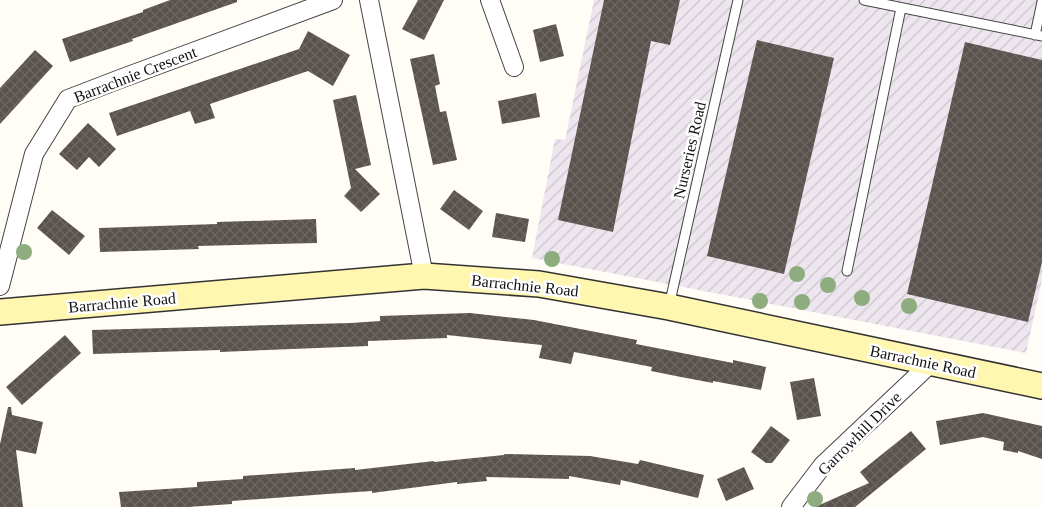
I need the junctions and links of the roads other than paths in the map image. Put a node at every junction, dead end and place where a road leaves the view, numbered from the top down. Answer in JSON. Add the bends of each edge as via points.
{"nodes":[{"id":1,"x":333,"y":0,"type":"edge"},
{"id":2,"x":369,"y":0,"type":"edge"},
{"id":3,"x":490,"y":0,"type":"edge"},
{"id":4,"x":738,"y":0,"type":"edge"},
{"id":5,"x":864,"y":0,"type":"edge"},
{"id":6,"x":1042,"y":2,"type":"edge"},
{"id":7,"x":901,"y":8,"type":"junction"},
{"id":8,"x":1038,"y":36,"type":"edge"},
{"id":9,"x":514,"y":67,"type":"dead end"},
{"id":10,"x":846,"y":272,"type":"dead end"},
{"id":11,"x":424,"y":276,"type":"junction"},
{"id":12,"x":0,"y":286,"type":"edge"},
{"id":13,"x":669,"y":307,"type":"junction"},
{"id":14,"x":0,"y":312,"type":"edge"},
{"id":15,"x":930,"y":363,"type":"junction"},
{"id":16,"x":1042,"y":386,"type":"edge"},
{"id":17,"x":791,"y":507,"type":"edge"}],
"edges":[{"from":1,"to":12,"type":"street","name":"Barrachnie Crescent","via":[[68,99],[34,154]]},
{"from":2,"to":11,"type":"street"},
{"from":3,"to":9,"type":"street"},
{"from":4,"to":13,"type":"lane","name":"Nurseries Road"},
{"from":5,"to":7,"type":"lane"},
{"from":6,"to":8,"type":"lane"},
{"from":7,"to":8,"type":"lane"},
{"from":7,"to":10,"type":"lane"},
{"from":11,"to":13,"type":"main road","name":"Barrachnie Road","via":[[539,284]]},
{"from":11,"to":14,"type":"main road","name":"Barrachnie Road"},
{"from":13,"to":15,"type":"main road","name":"Barrachnie Road"},
{"from":15,"to":16,"type":"main road","name":"Barrachnie Road"},
{"from":15,"to":17,"type":"street","name":"Garrowhill Drive","via":[[823,465]]}]}
